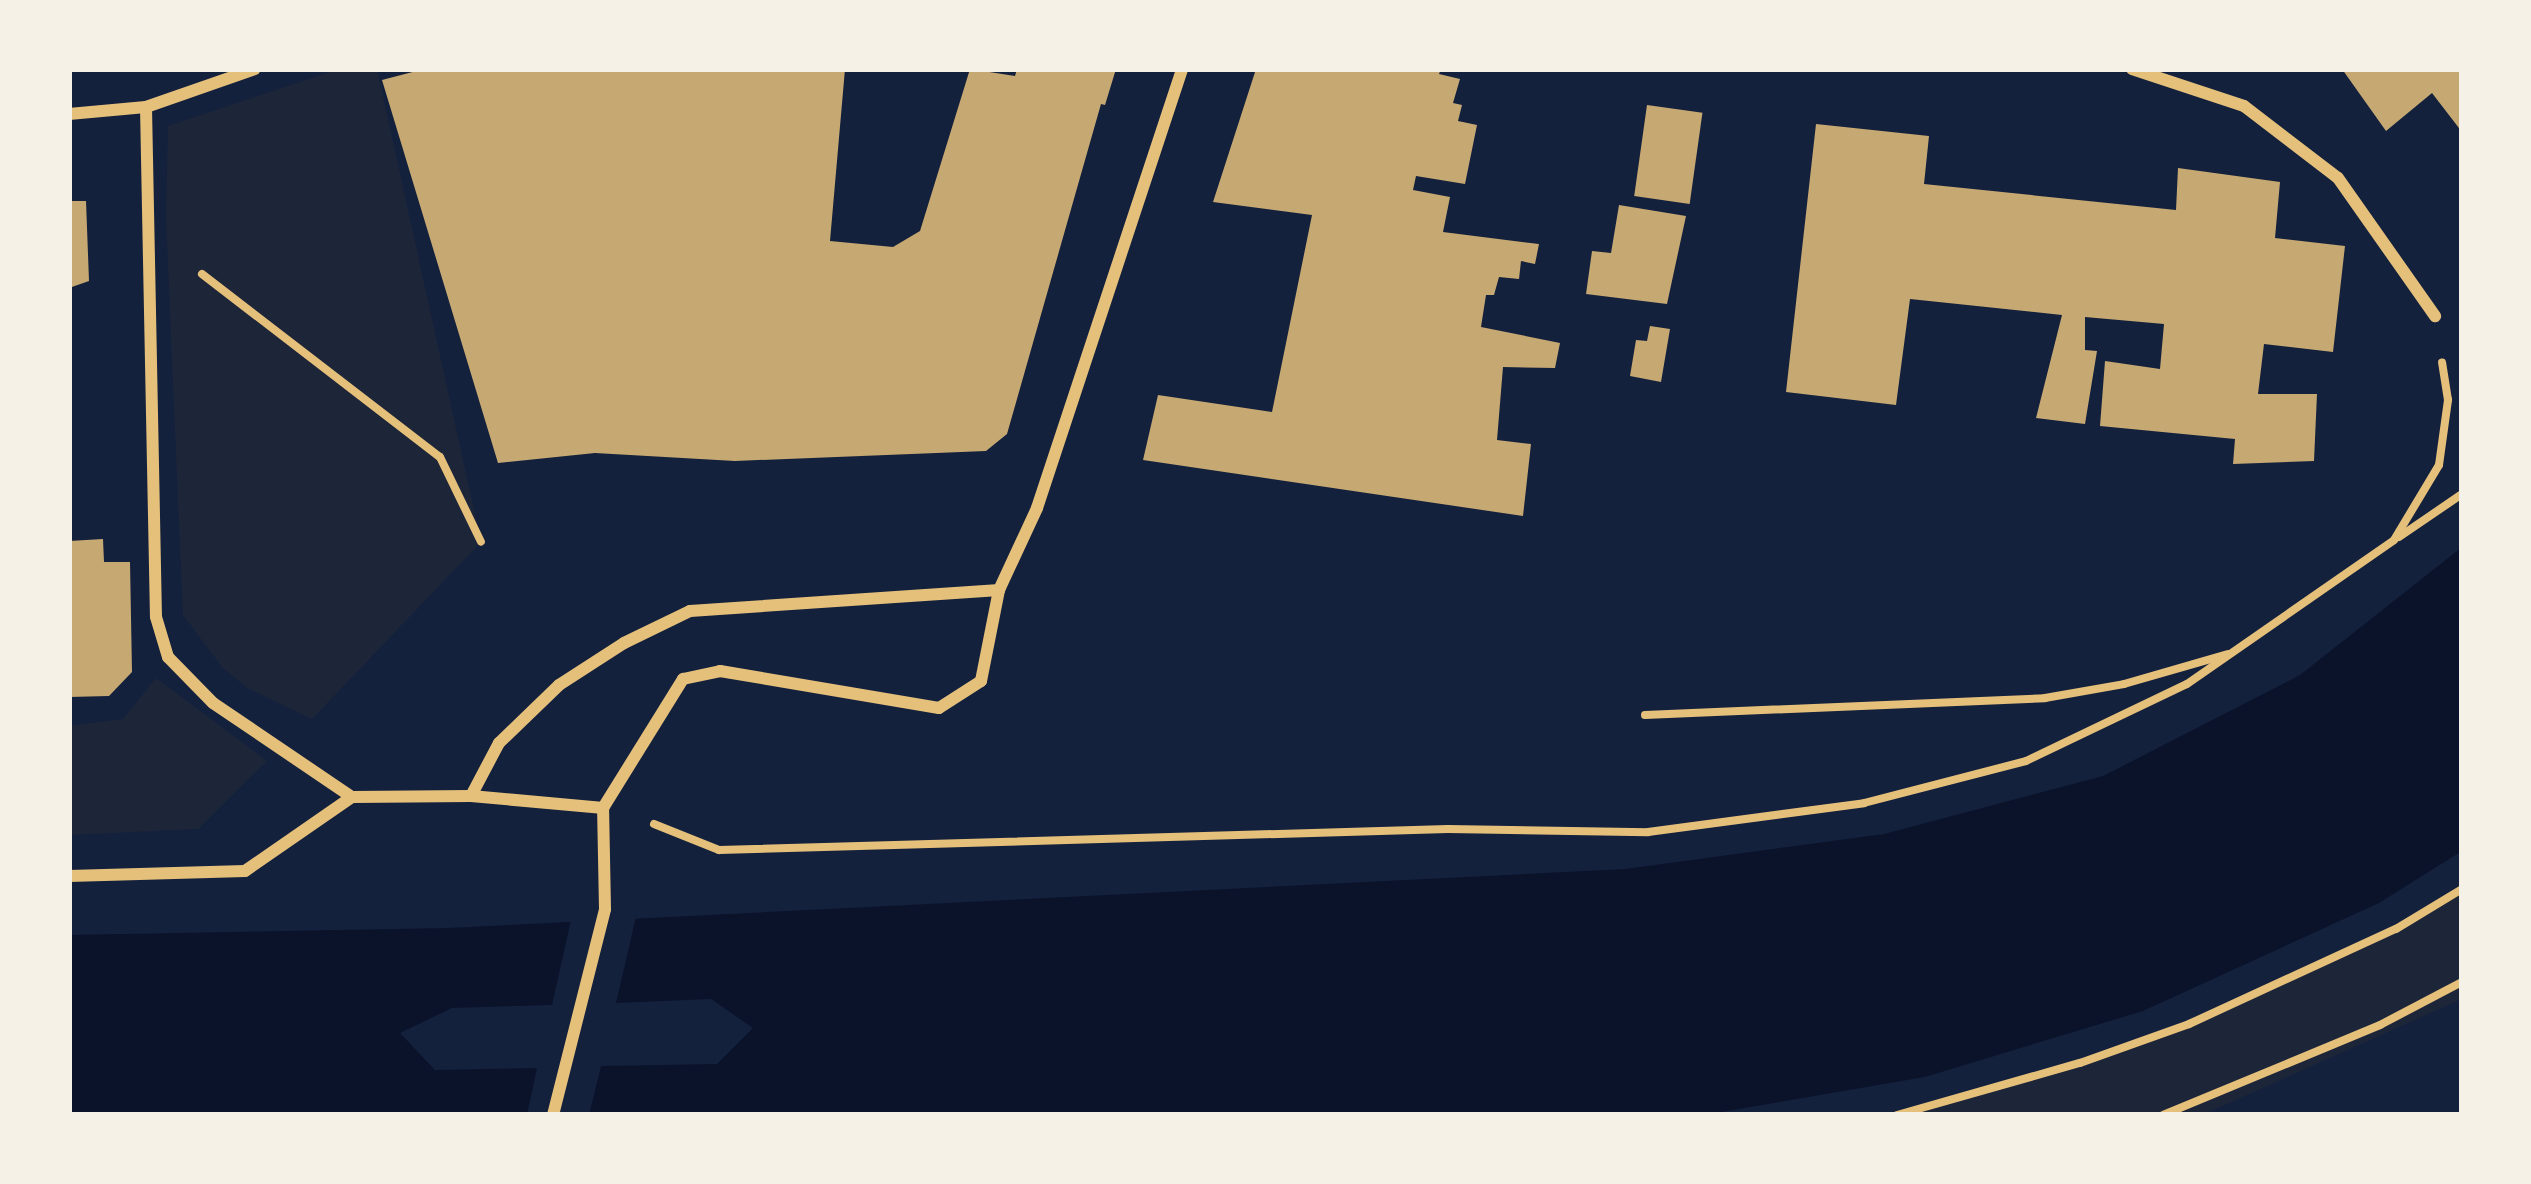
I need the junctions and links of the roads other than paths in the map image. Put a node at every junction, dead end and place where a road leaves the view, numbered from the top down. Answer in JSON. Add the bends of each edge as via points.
{"nodes":[{"id":1,"x":255,"y":69,"type":"edge"},
{"id":2,"x":1182,"y":69,"type":"edge"},
{"id":3,"x":2132,"y":69,"type":"edge"},
{"id":4,"x":146,"y":107,"type":"junction"},
{"id":5,"x":69,"y":114,"type":"edge"},
{"id":6,"x":2435,"y":316,"type":"road end"},
{"id":7,"x":999,"y":590,"type":"junction"},
{"id":8,"x":471,"y":796,"type":"junction"},
{"id":9,"x":352,"y":797,"type":"junction"},
{"id":10,"x":603,"y":808,"type":"junction"},
{"id":11,"x":69,"y":876,"type":"edge"},
{"id":12,"x":553,"y":1115,"type":"edge"}],
"edges":[{"from":1,"to":4,"type":"street"},
{"from":2,"to":7,"type":"street","via":[[1037,508]]},
{"from":3,"to":6,"type":"street","via":[[2244,106],[2338,178]]},
{"from":4,"to":5,"type":"street"},
{"from":4,"to":9,"type":"street","via":[[156,617],[168,656],[213,703]]},
{"from":7,"to":8,"type":"street","via":[[690,611],[559,685],[499,743]]},
{"from":7,"to":10,"type":"street","via":[[981,681],[939,709],[720,671],[683,679]]},
{"from":8,"to":9,"type":"street"},
{"from":8,"to":10,"type":"street"},
{"from":9,"to":11,"type":"street","via":[[245,871]]},
{"from":10,"to":12,"type":"street","via":[[605,909]]}]}
